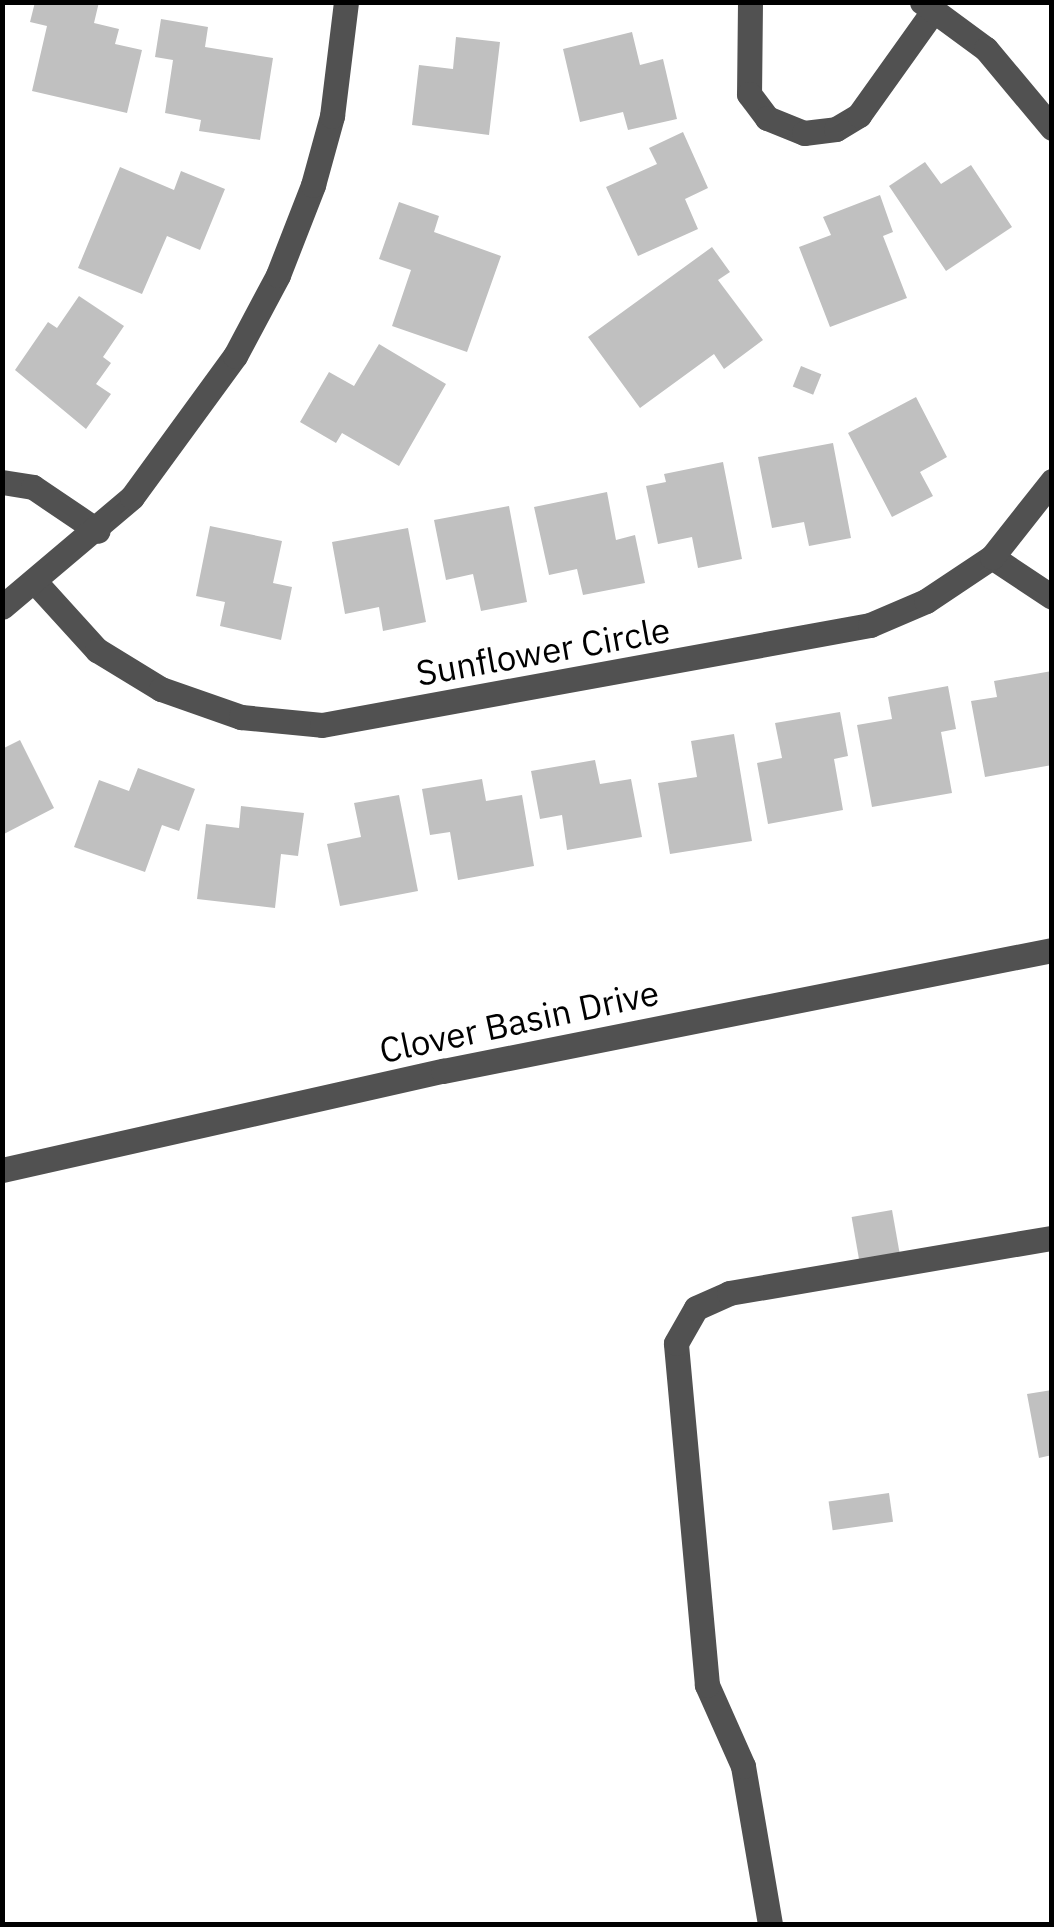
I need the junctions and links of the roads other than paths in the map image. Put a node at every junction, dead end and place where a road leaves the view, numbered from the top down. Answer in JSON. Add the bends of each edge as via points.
{"nodes":[{"id":1,"x":346,"y":2,"type":"edge"},
{"id":2,"x":750,"y":2,"type":"edge"},
{"id":3,"x":928,"y":6,"type":"edge"},
{"id":4,"x":1052,"y":128,"type":"edge"},
{"id":5,"x":1052,"y":481,"type":"edge"},
{"id":6,"x":2,"y":482,"type":"edge"},
{"id":7,"x":98,"y":531,"type":"junction"},
{"id":8,"x":992,"y":557,"type":"junction"},
{"id":9,"x":36,"y":583,"type":"junction"},
{"id":10,"x":1052,"y":597,"type":"edge"},
{"id":11,"x":2,"y":606,"type":"edge"},
{"id":12,"x":1052,"y":950,"type":"edge"},
{"id":13,"x":2,"y":1170,"type":"edge"},
{"id":14,"x":1052,"y":1238,"type":"edge"},
{"id":15,"x":770,"y":1924,"type":"edge"}],
"edges":[{"from":1,"to":7,"type":"street","via":[[324,148],[278,276],[208,398]]},
{"from":2,"to":3,"type":"street","via":[[750,94],[767,118],[804,133],[836,129],[864,110]]},
{"from":3,"to":4,"type":"street","via":[[986,49]]},
{"from":5,"to":8,"type":"street","name":"Sunflower Circle"},
{"from":6,"to":7,"type":"street","via":[[38,490]]},
{"from":7,"to":9,"type":"street"},
{"from":8,"to":9,"type":"street","name":"Sunflower Circle","via":[[936,595],[870,625],[322,725],[242,717],[161,688],[97,650]]},
{"from":8,"to":10,"type":"street"},
{"from":9,"to":11,"type":"street"},
{"from":12,"to":13,"type":"street","name":"Clover Basin Drive","via":[[443,1072]]},
{"from":14,"to":15,"type":"street","via":[[729,1293],[696,1308],[676,1343],[707,1685],[743,1766]]}]}
